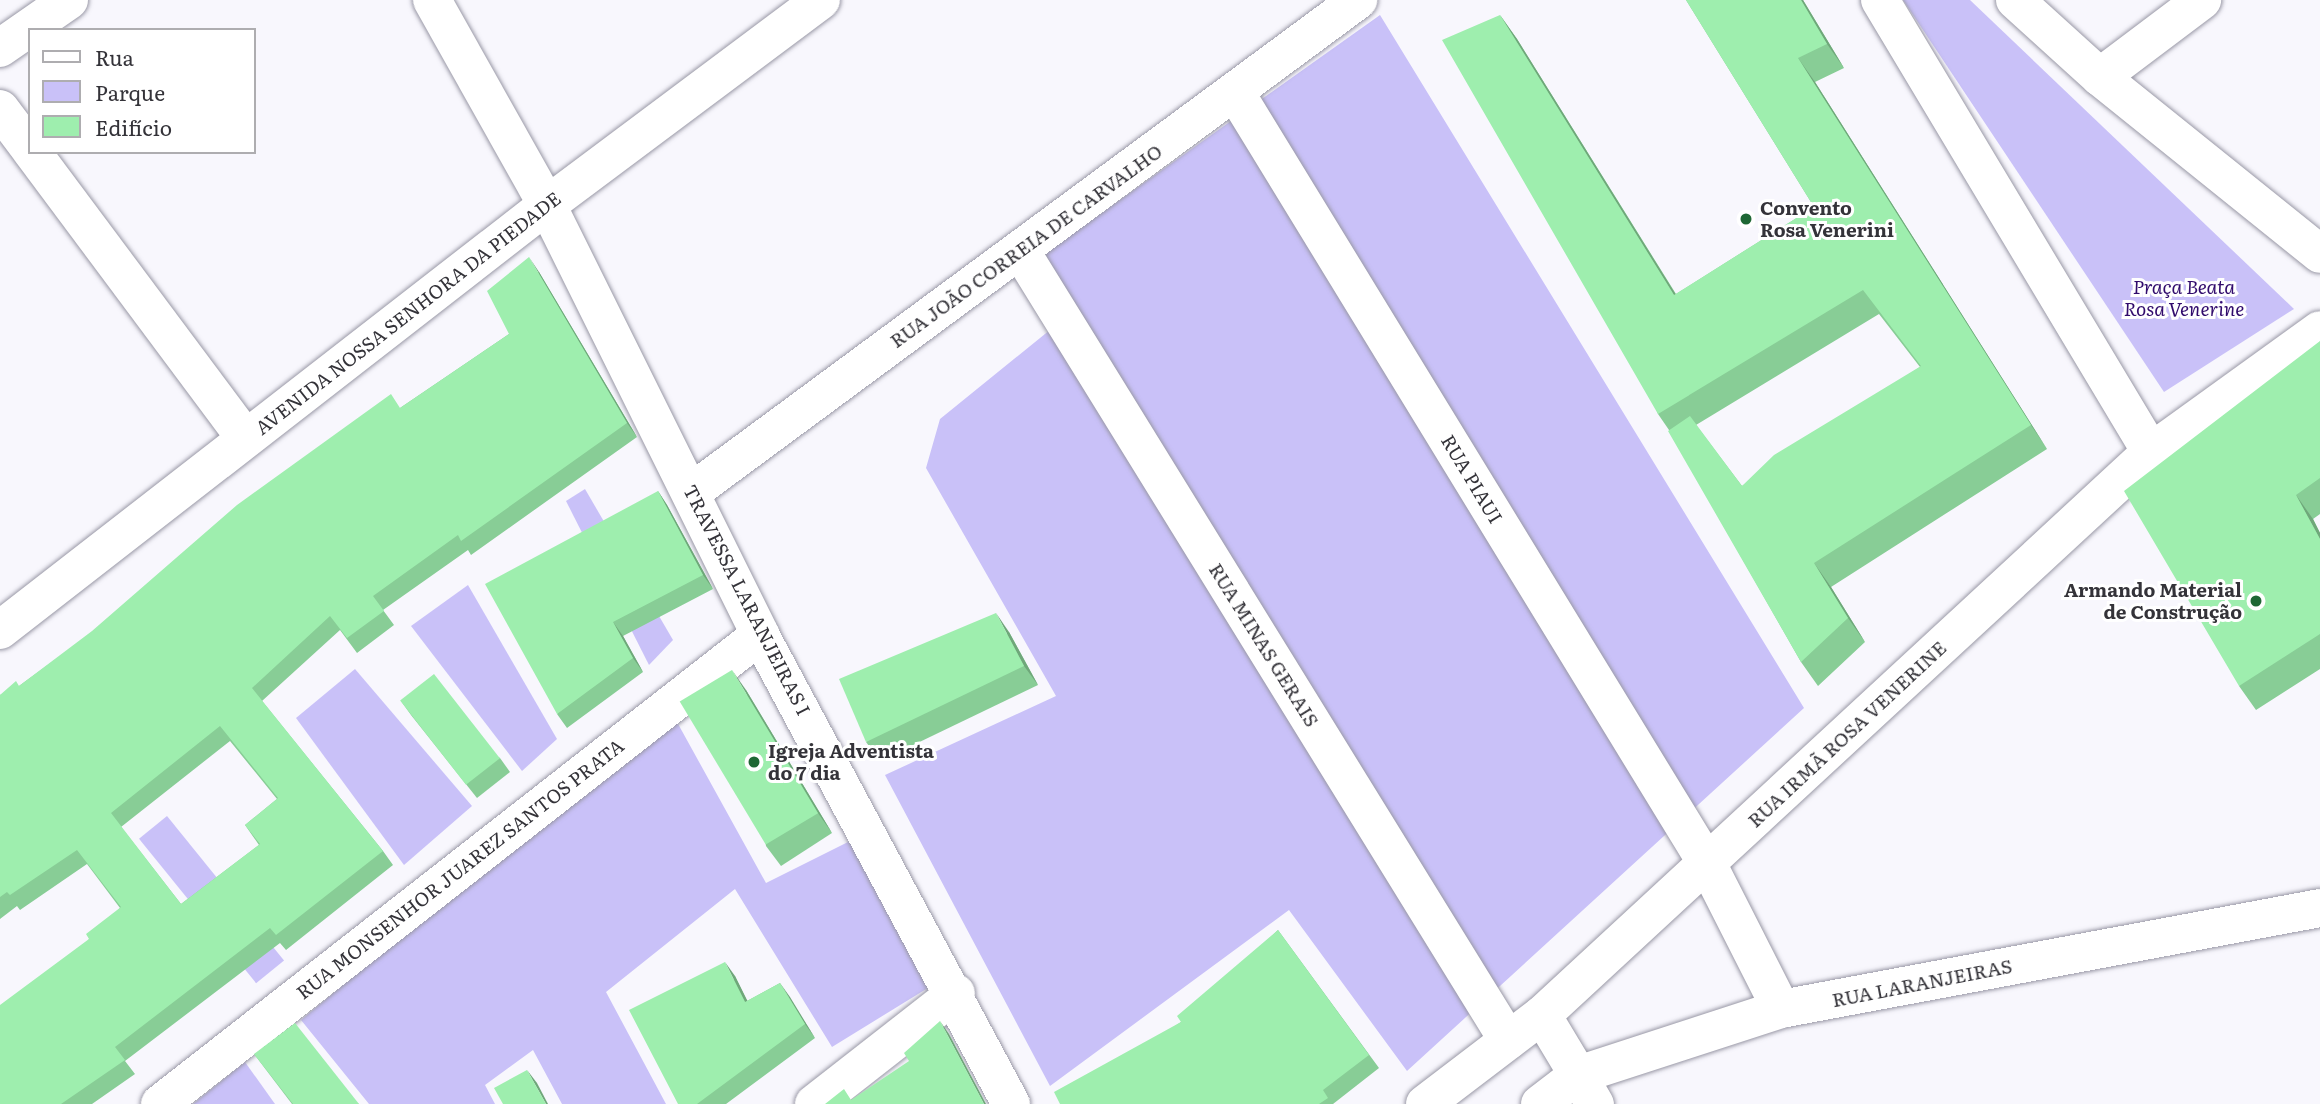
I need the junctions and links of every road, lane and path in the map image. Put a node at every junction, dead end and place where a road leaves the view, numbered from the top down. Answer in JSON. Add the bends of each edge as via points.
{"nodes":[{"id":1,"x":69,"y":0,"type":"edge"},
{"id":2,"x":432,"y":0,"type":"edge"},
{"id":3,"x":821,"y":0,"type":"edge"},
{"id":4,"x":1358,"y":0,"type":"edge"},
{"id":5,"x":1880,"y":0,"type":"edge"},
{"id":6,"x":2015,"y":0,"type":"edge"},
{"id":7,"x":2203,"y":0,"type":"edge"},
{"id":8,"x":29,"y":28,"type":"edge"},
{"id":9,"x":28,"y":29,"type":"edge"},
{"id":10,"x":0,"y":48,"type":"edge"},
{"id":11,"x":2100,"y":77,"type":"junction"},
{"id":12,"x":1235,"y":92,"type":"junction"},
{"id":13,"x":0,"y":109,"type":"edge"},
{"id":14,"x":28,"y":147,"type":"edge"},
{"id":15,"x":33,"y":154,"type":"edge"},
{"id":16,"x":547,"y":205,"type":"junction"},
{"id":17,"x":1020,"y":250,"type":"junction"},
{"id":18,"x":2320,"y":254,"type":"edge"},
{"id":19,"x":2320,"y":330,"type":"edge"},
{"id":20,"x":245,"y":438,"type":"junction"},
{"id":21,"x":2151,"y":452,"type":"junction"},
{"id":22,"x":692,"y":491,"type":"junction"},
{"id":23,"x":0,"y":630,"type":"edge"},
{"id":24,"x":760,"y":635,"type":"junction"},
{"id":25,"x":1708,"y":865,"type":"junction"},
{"id":26,"x":2320,"y":908,"type":"edge"},
{"id":27,"x":956,"y":993,"type":"junction"},
{"id":28,"x":1781,"y":1009,"type":"junction"},
{"id":29,"x":1542,"y":1015,"type":"junction"},
{"id":30,"x":1508,"y":1040,"type":"junction"},
{"id":31,"x":1586,"y":1089,"type":"edge"},
{"id":32,"x":160,"y":1104,"type":"edge"},
{"id":33,"x":814,"y":1104,"type":"edge"},
{"id":34,"x":1011,"y":1104,"type":"edge"},
{"id":35,"x":1426,"y":1104,"type":"edge"},
{"id":36,"x":1540,"y":1104,"type":"edge"}],
"edges":[{"from":1,"to":8,"type":"street"},
{"from":2,"to":16,"type":"street","name":"TRAVESSA LARANJEIRAS I"},
{"from":3,"to":16,"type":"street","name":"AVENIDA NOSSA SENHORA DA PIEDADE"},
{"from":4,"to":12,"type":"street","name":"RUA JOÃO CORREIA DE CARVALHO"},
{"from":5,"to":21,"type":"street"},
{"from":6,"to":11,"type":"street"},
{"from":7,"to":11,"type":"street"},
{"from":9,"to":10,"type":"street"},
{"from":11,"to":18,"type":"street"},
{"from":12,"to":17,"type":"street","name":"RUA JOÃO CORREIA DE CARVALHO"},
{"from":12,"to":25,"type":"street","name":"RUA PIAUI"},
{"from":13,"to":14,"type":"street"},
{"from":15,"to":20,"type":"street"},
{"from":16,"to":20,"type":"street","name":"AVENIDA NOSSA SENHORA DA PIEDADE"},
{"from":16,"to":22,"type":"street","name":"TRAVESSA LARANJEIRAS I"},
{"from":17,"to":22,"type":"street","name":"RUA JOÃO CORREIA DE CARVALHO"},
{"from":17,"to":30,"type":"street","name":"RUA MINAS GERAIS"},
{"from":19,"to":21,"type":"street"},
{"from":20,"to":23,"type":"street","name":"AVENIDA NOSSA SENHORA DA PIEDADE"},
{"from":21,"to":25,"type":"street","name":"RUA IRMÃ ROSA VENERINE"},
{"from":22,"to":24,"type":"street","name":"TRAVESSA LARANJEIRAS I"},
{"from":24,"to":27,"type":"street","name":"TRAVESSA LARANJEIRAS I"},
{"from":24,"to":32,"type":"street","name":"RUA MONSENHOR JUAREZ SANTOS PRATA"},
{"from":25,"to":28,"type":"street","name":"RUA PIAUI"},
{"from":25,"to":29,"type":"street","name":"RUA IRMÃ ROSA VENERINE"},
{"from":26,"to":28,"type":"street","name":"RUA LARANJEIRAS"},
{"from":27,"to":33,"type":"street"},
{"from":27,"to":34,"type":"street","name":"TRAVESSA LARANJEIRAS I"},
{"from":28,"to":31,"type":"street","name":"RUA LARANJEIRAS"},
{"from":29,"to":30,"type":"street"},
{"from":29,"to":31,"type":"street"},
{"from":30,"to":35,"type":"street"},
{"from":31,"to":36,"type":"street","name":"RUA LARANJEIRAS"}]}
